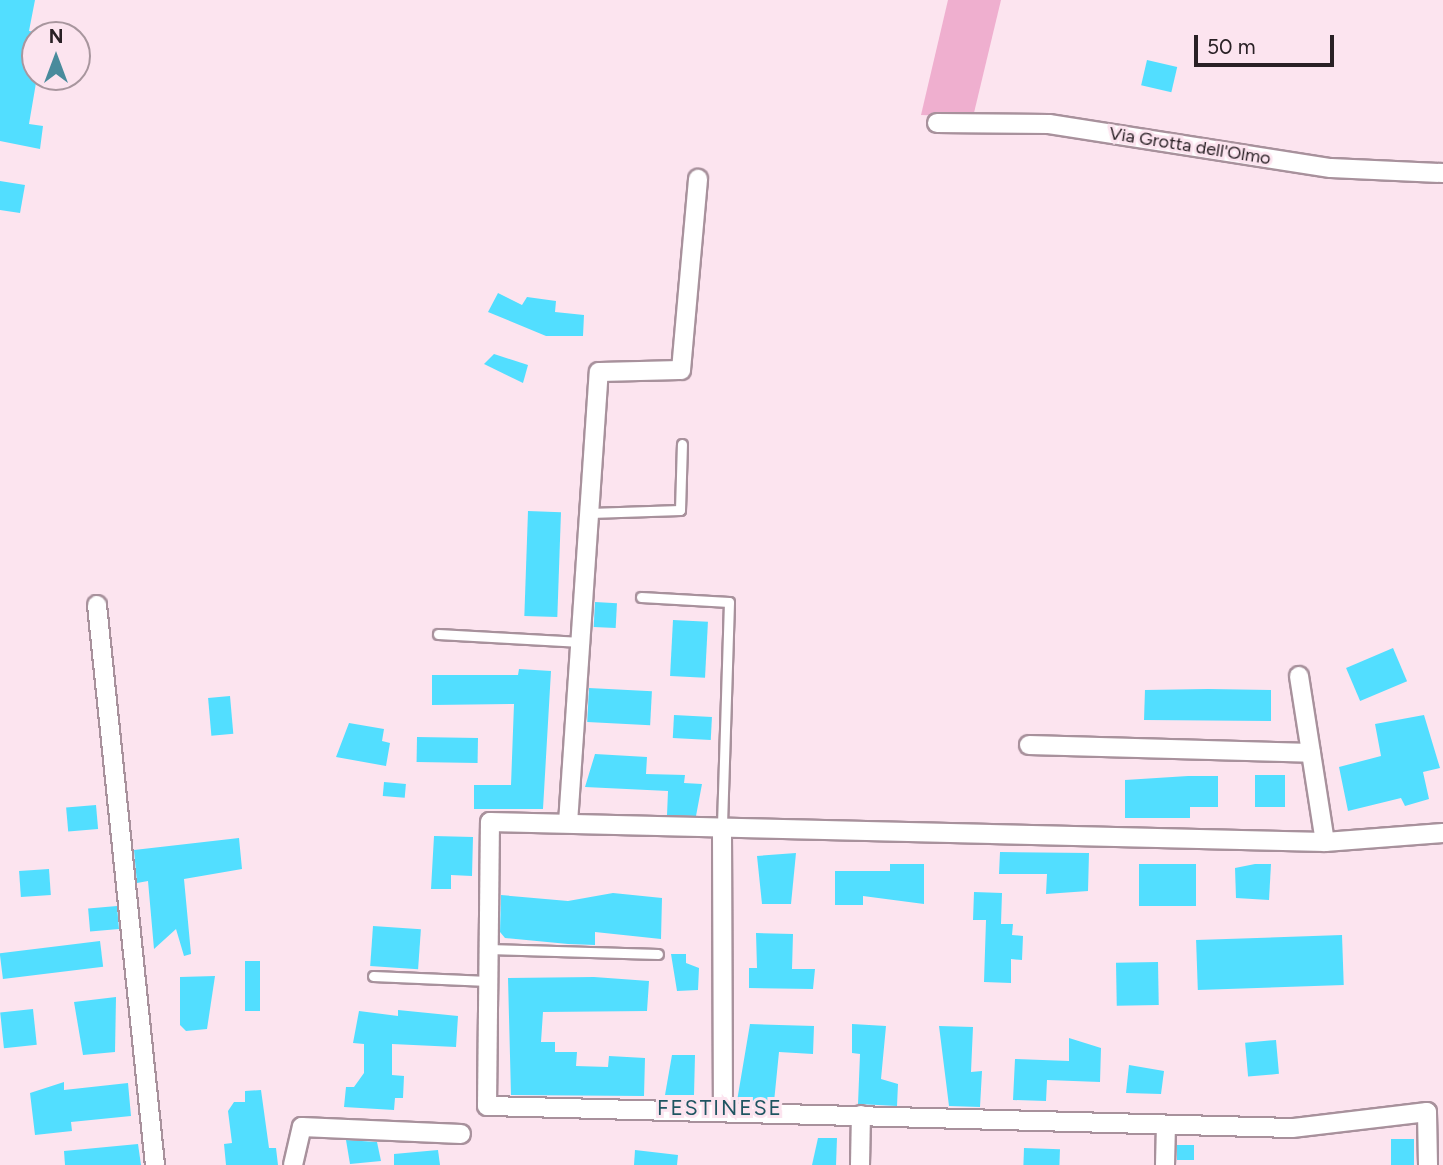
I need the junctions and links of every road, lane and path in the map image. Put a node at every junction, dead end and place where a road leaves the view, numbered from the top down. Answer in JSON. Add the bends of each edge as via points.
{"nodes":[{"id":1,"x":937,"y":123,"type":"dead end"},
{"id":2,"x":1443,"y":173,"type":"edge"},
{"id":3,"x":698,"y":179,"type":"dead end"},
{"id":4,"x":682,"y":444,"type":"dead end"},
{"id":5,"x":590,"y":513,"type":"junction"},
{"id":6,"x":641,"y":597,"type":"dead end"},
{"id":7,"x":97,"y":605,"type":"dead end"},
{"id":8,"x":438,"y":634,"type":"dead end"},
{"id":9,"x":581,"y":642,"type":"junction"},
{"id":10,"x":1299,"y":676,"type":"dead end"},
{"id":11,"x":1029,"y":745,"type":"dead end"},
{"id":12,"x":1311,"y":752,"type":"junction"},
{"id":13,"x":568,"y":823,"type":"junction"},
{"id":14,"x":722,"y":832,"type":"junction"},
{"id":15,"x":1443,"y":833,"type":"edge"},
{"id":16,"x":1325,"y":842,"type":"junction"},
{"id":17,"x":488,"y":949,"type":"junction"},
{"id":18,"x":658,"y":954,"type":"dead end"},
{"id":19,"x":373,"y":976,"type":"dead end"},
{"id":20,"x":488,"y":981,"type":"junction"},
{"id":21,"x":723,"y":1112,"type":"junction"},
{"id":22,"x":861,"y":1115,"type":"junction"},
{"id":23,"x":1166,"y":1125,"type":"junction"},
{"id":24,"x":461,"y":1134,"type":"dead end"},
{"id":25,"x":155,"y":1165,"type":"edge"},
{"id":26,"x":293,"y":1165,"type":"edge"},
{"id":27,"x":860,"y":1165,"type":"edge"},
{"id":28,"x":1165,"y":1165,"type":"edge"},
{"id":29,"x":1428,"y":1165,"type":"edge"}],
"edges":[{"from":1,"to":2,"type":"street","name":"Via Grotta dell'Olmo","via":[[1049,124],[1331,168]]},
{"from":3,"to":5,"type":"street","via":[[681,370],[599,372]]},
{"from":4,"to":5,"type":"lane","via":[[680,510]]},
{"from":5,"to":9,"type":"street"},
{"from":6,"to":14,"type":"lane","via":[[729,601]]},
{"from":7,"to":25,"type":"street"},
{"from":8,"to":9,"type":"lane"},
{"from":9,"to":13,"type":"street"},
{"from":10,"to":12,"type":"street"},
{"from":11,"to":12,"type":"street"},
{"from":12,"to":16,"type":"street"},
{"from":13,"to":14,"type":"street"},
{"from":13,"to":17,"type":"street","via":[[490,822]]},
{"from":14,"to":16,"type":"street"},
{"from":14,"to":21,"type":"street"},
{"from":15,"to":16,"type":"street"},
{"from":17,"to":18,"type":"lane"},
{"from":17,"to":20,"type":"street"},
{"from":19,"to":20,"type":"lane"},
{"from":20,"to":21,"type":"street","via":[[487,1106]]},
{"from":21,"to":22,"type":"street"},
{"from":22,"to":23,"type":"street"},
{"from":22,"to":27,"type":"street"},
{"from":23,"to":28,"type":"street"},
{"from":23,"to":29,"type":"street","via":[[1292,1128],[1427,1112]]},
{"from":24,"to":26,"type":"street","via":[[302,1127]]}]}
